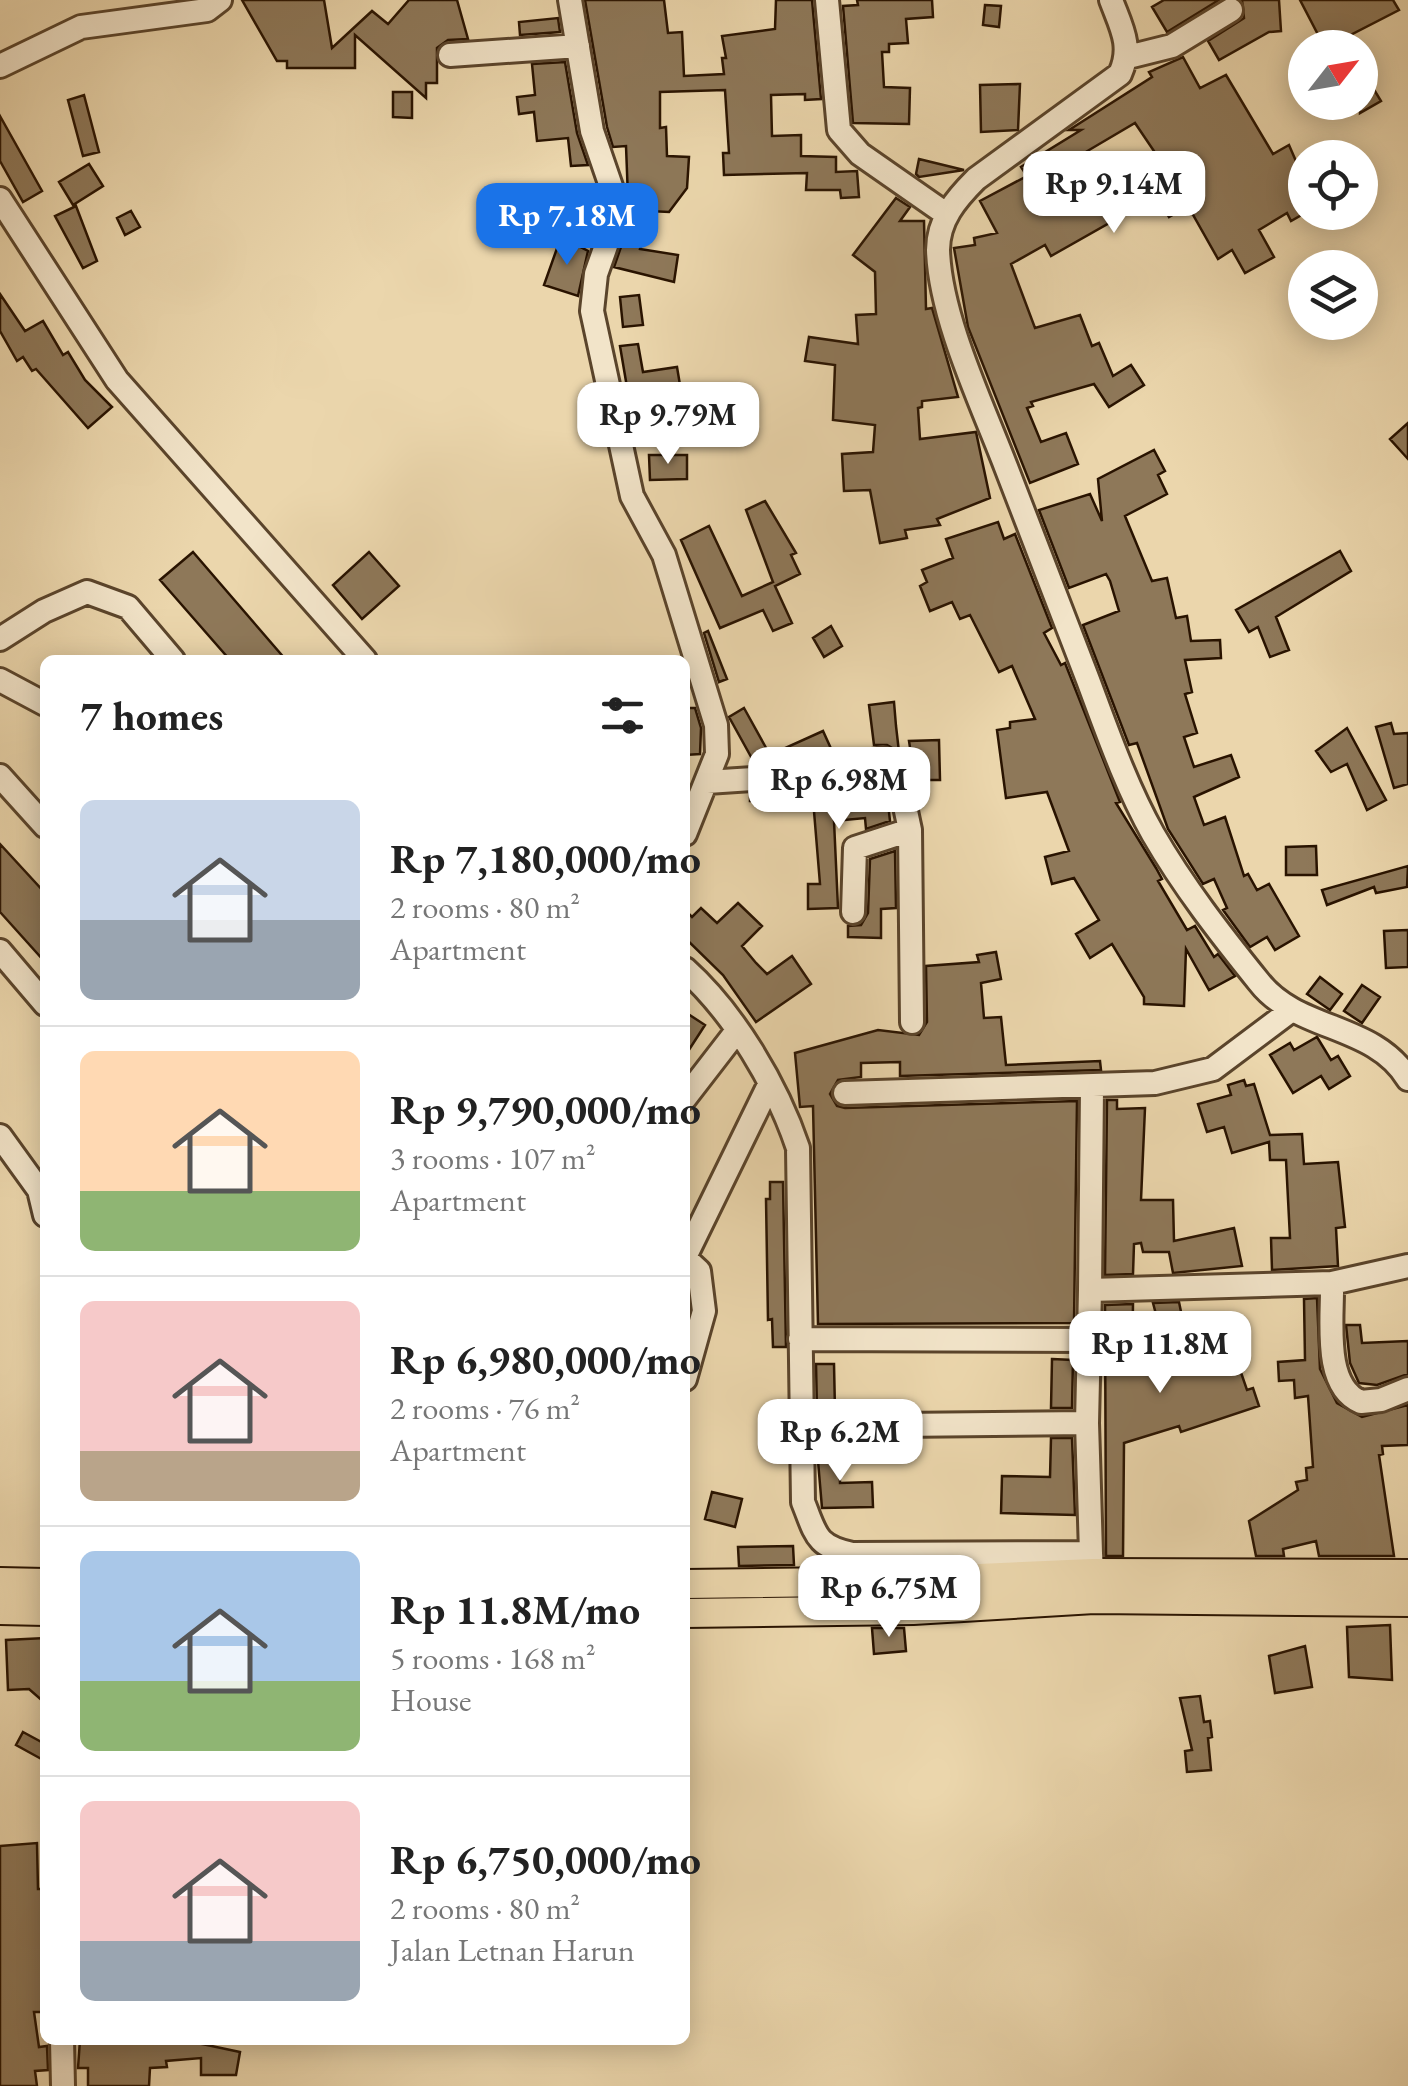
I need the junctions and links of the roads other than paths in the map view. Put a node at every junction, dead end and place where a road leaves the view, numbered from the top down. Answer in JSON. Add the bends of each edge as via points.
{"nodes":[{"id":1,"x":220,"y":0,"type":"edge"},
{"id":2,"x":570,"y":0,"type":"edge"},
{"id":3,"x":827,"y":0,"type":"edge"},
{"id":4,"x":1137,"y":0,"type":"edge"},
{"id":5,"x":1113,"y":5,"type":"edge"},
{"id":6,"x":1231,"y":10,"type":"dead end"},
{"id":7,"x":578,"y":46,"type":"junction"},
{"id":8,"x":450,"y":56,"type":"dead end"},
{"id":9,"x":1128,"y":57,"type":"junction"},
{"id":10,"x":0,"y":66,"type":"edge"},
{"id":11,"x":0,"y":199,"type":"edge"},
{"id":12,"x":946,"y":214,"type":"junction"},
{"id":13,"x":0,"y":639,"type":"edge"},
{"id":14,"x":169,"y":655,"type":"edge"},
{"id":15,"x":361,"y":655,"type":"edge"},
{"id":16,"x":0,"y":680,"type":"edge"},
{"id":17,"x":40,"y":701,"type":"edge"},
{"id":18,"x":0,"y":776,"type":"edge"},
{"id":19,"x":707,"y":782,"type":"junction"},
{"id":20,"x":40,"y":820,"type":"edge"},
{"id":21,"x":690,"y":822,"type":"edge"},
{"id":22,"x":910,"y":830,"type":"junction"},
{"id":23,"x":853,"y":912,"type":"dead end"},
{"id":24,"x":0,"y":951,"type":"edge"},
{"id":25,"x":690,"y":975,"type":"edge"},
{"id":26,"x":40,"y":998,"type":"edge"},
{"id":27,"x":1289,"y":1012,"type":"junction"},
{"id":28,"x":912,"y":1022,"type":"dead end"},
{"id":29,"x":736,"y":1032,"type":"junction"},
{"id":30,"x":1408,"y":1079,"type":"edge"},
{"id":31,"x":1092,"y":1088,"type":"junction"},
{"id":32,"x":690,"y":1092,"type":"edge"},
{"id":33,"x":845,"y":1092,"type":"dead end"},
{"id":34,"x":774,"y":1094,"type":"junction"},
{"id":35,"x":0,"y":1136,"type":"edge"},
{"id":36,"x":40,"y":1190,"type":"edge"},
{"id":37,"x":690,"y":1248,"type":"edge"},
{"id":38,"x":690,"y":1262,"type":"edge"},
{"id":39,"x":1408,"y":1266,"type":"edge"},
{"id":40,"x":1332,"y":1283,"type":"junction"},
{"id":41,"x":1090,"y":1290,"type":"junction"},
{"id":42,"x":800,"y":1340,"type":"junction"},
{"id":43,"x":1090,"y":1340,"type":"junction"},
{"id":44,"x":690,"y":1360,"type":"edge"},
{"id":45,"x":1408,"y":1389,"type":"edge"},
{"id":46,"x":1087,"y":1423,"type":"junction"},
{"id":47,"x":800,"y":1426,"type":"junction"},
{"id":48,"x":1408,"y":1574,"type":"edge"},
{"id":49,"x":1092,"y":1575,"type":"junction"},
{"id":50,"x":0,"y":1582,"type":"edge"},
{"id":51,"x":40,"y":1583,"type":"edge"},
{"id":52,"x":690,"y":1584,"type":"edge"},
{"id":53,"x":1408,"y":1602,"type":"edge"},
{"id":54,"x":0,"y":1610,"type":"edge"},
{"id":55,"x":40,"y":1611,"type":"edge"},
{"id":56,"x":690,"y":1612,"type":"edge"},
{"id":57,"x":62,"y":2045,"type":"edge"},
{"id":58,"x":64,"y":2086,"type":"edge"}],
"edges":[{"from":1,"to":10,"type":"street","via":[[206,10],[81,27]]},
{"from":2,"to":7,"type":"street"},
{"from":3,"to":12,"type":"street","via":[[839,130],[860,154]]},
{"from":4,"to":5,"type":"street"},
{"from":5,"to":9,"type":"street"},
{"from":6,"to":9,"type":"street","via":[[1172,46]]},
{"from":7,"to":8,"type":"street"},
{"from":7,"to":19,"type":"street","via":[[592,131],[616,210],[592,312],[632,496],[664,555],[716,725]]},
{"from":9,"to":12,"type":"street","via":[[1120,74],[976,178]]},
{"from":11,"to":15,"type":"street","via":[[117,380]]},
{"from":12,"to":27,"type":"street","via":[[938,250],[955,323],[1110,738],[1151,830],[1184,884]]},
{"from":13,"to":14,"type":"street","via":[[87,592],[128,607]]},
{"from":16,"to":17,"type":"street"},
{"from":18,"to":20,"type":"street"},
{"from":19,"to":21,"type":"street"},
{"from":19,"to":22,"type":"street","via":[[883,759],[902,778]]},
{"from":22,"to":23,"type":"street","via":[[854,848]]},
{"from":22,"to":28,"type":"street"},
{"from":24,"to":26,"type":"street"},
{"from":25,"to":29,"type":"street"},
{"from":27,"to":30,"type":"street","via":[[1364,1040],[1390,1055]]},
{"from":27,"to":31,"type":"street","via":[[1213,1069]]},
{"from":29,"to":32,"type":"street"},
{"from":29,"to":34,"type":"street"},
{"from":31,"to":33,"type":"street"},
{"from":31,"to":41,"type":"street"},
{"from":34,"to":37,"type":"street"},
{"from":34,"to":42,"type":"street","via":[[802,1168]]},
{"from":35,"to":36,"type":"street"},
{"from":38,"to":44,"type":"street","via":[[699,1271],[704,1311]]},
{"from":39,"to":40,"type":"street"},
{"from":40,"to":41,"type":"street"},
{"from":40,"to":45,"type":"street","via":[[1335,1365],[1343,1389],[1360,1402]]},
{"from":41,"to":43,"type":"street"},
{"from":42,"to":43,"type":"street"},
{"from":42,"to":47,"type":"street"},
{"from":43,"to":46,"type":"street"},
{"from":46,"to":47,"type":"street"},
{"from":46,"to":49,"type":"street"},
{"from":47,"to":49,"type":"street","via":[[803,1502],[828,1548]]},
{"from":48,"to":49,"type":"main road"},
{"from":49,"to":52,"type":"main road"},
{"from":49,"to":53,"type":"main road"},
{"from":49,"to":56,"type":"main road","via":[[913,1610]]},
{"from":50,"to":51,"type":"main road"},
{"from":54,"to":55,"type":"main road"},
{"from":57,"to":58,"type":"street"}]}
